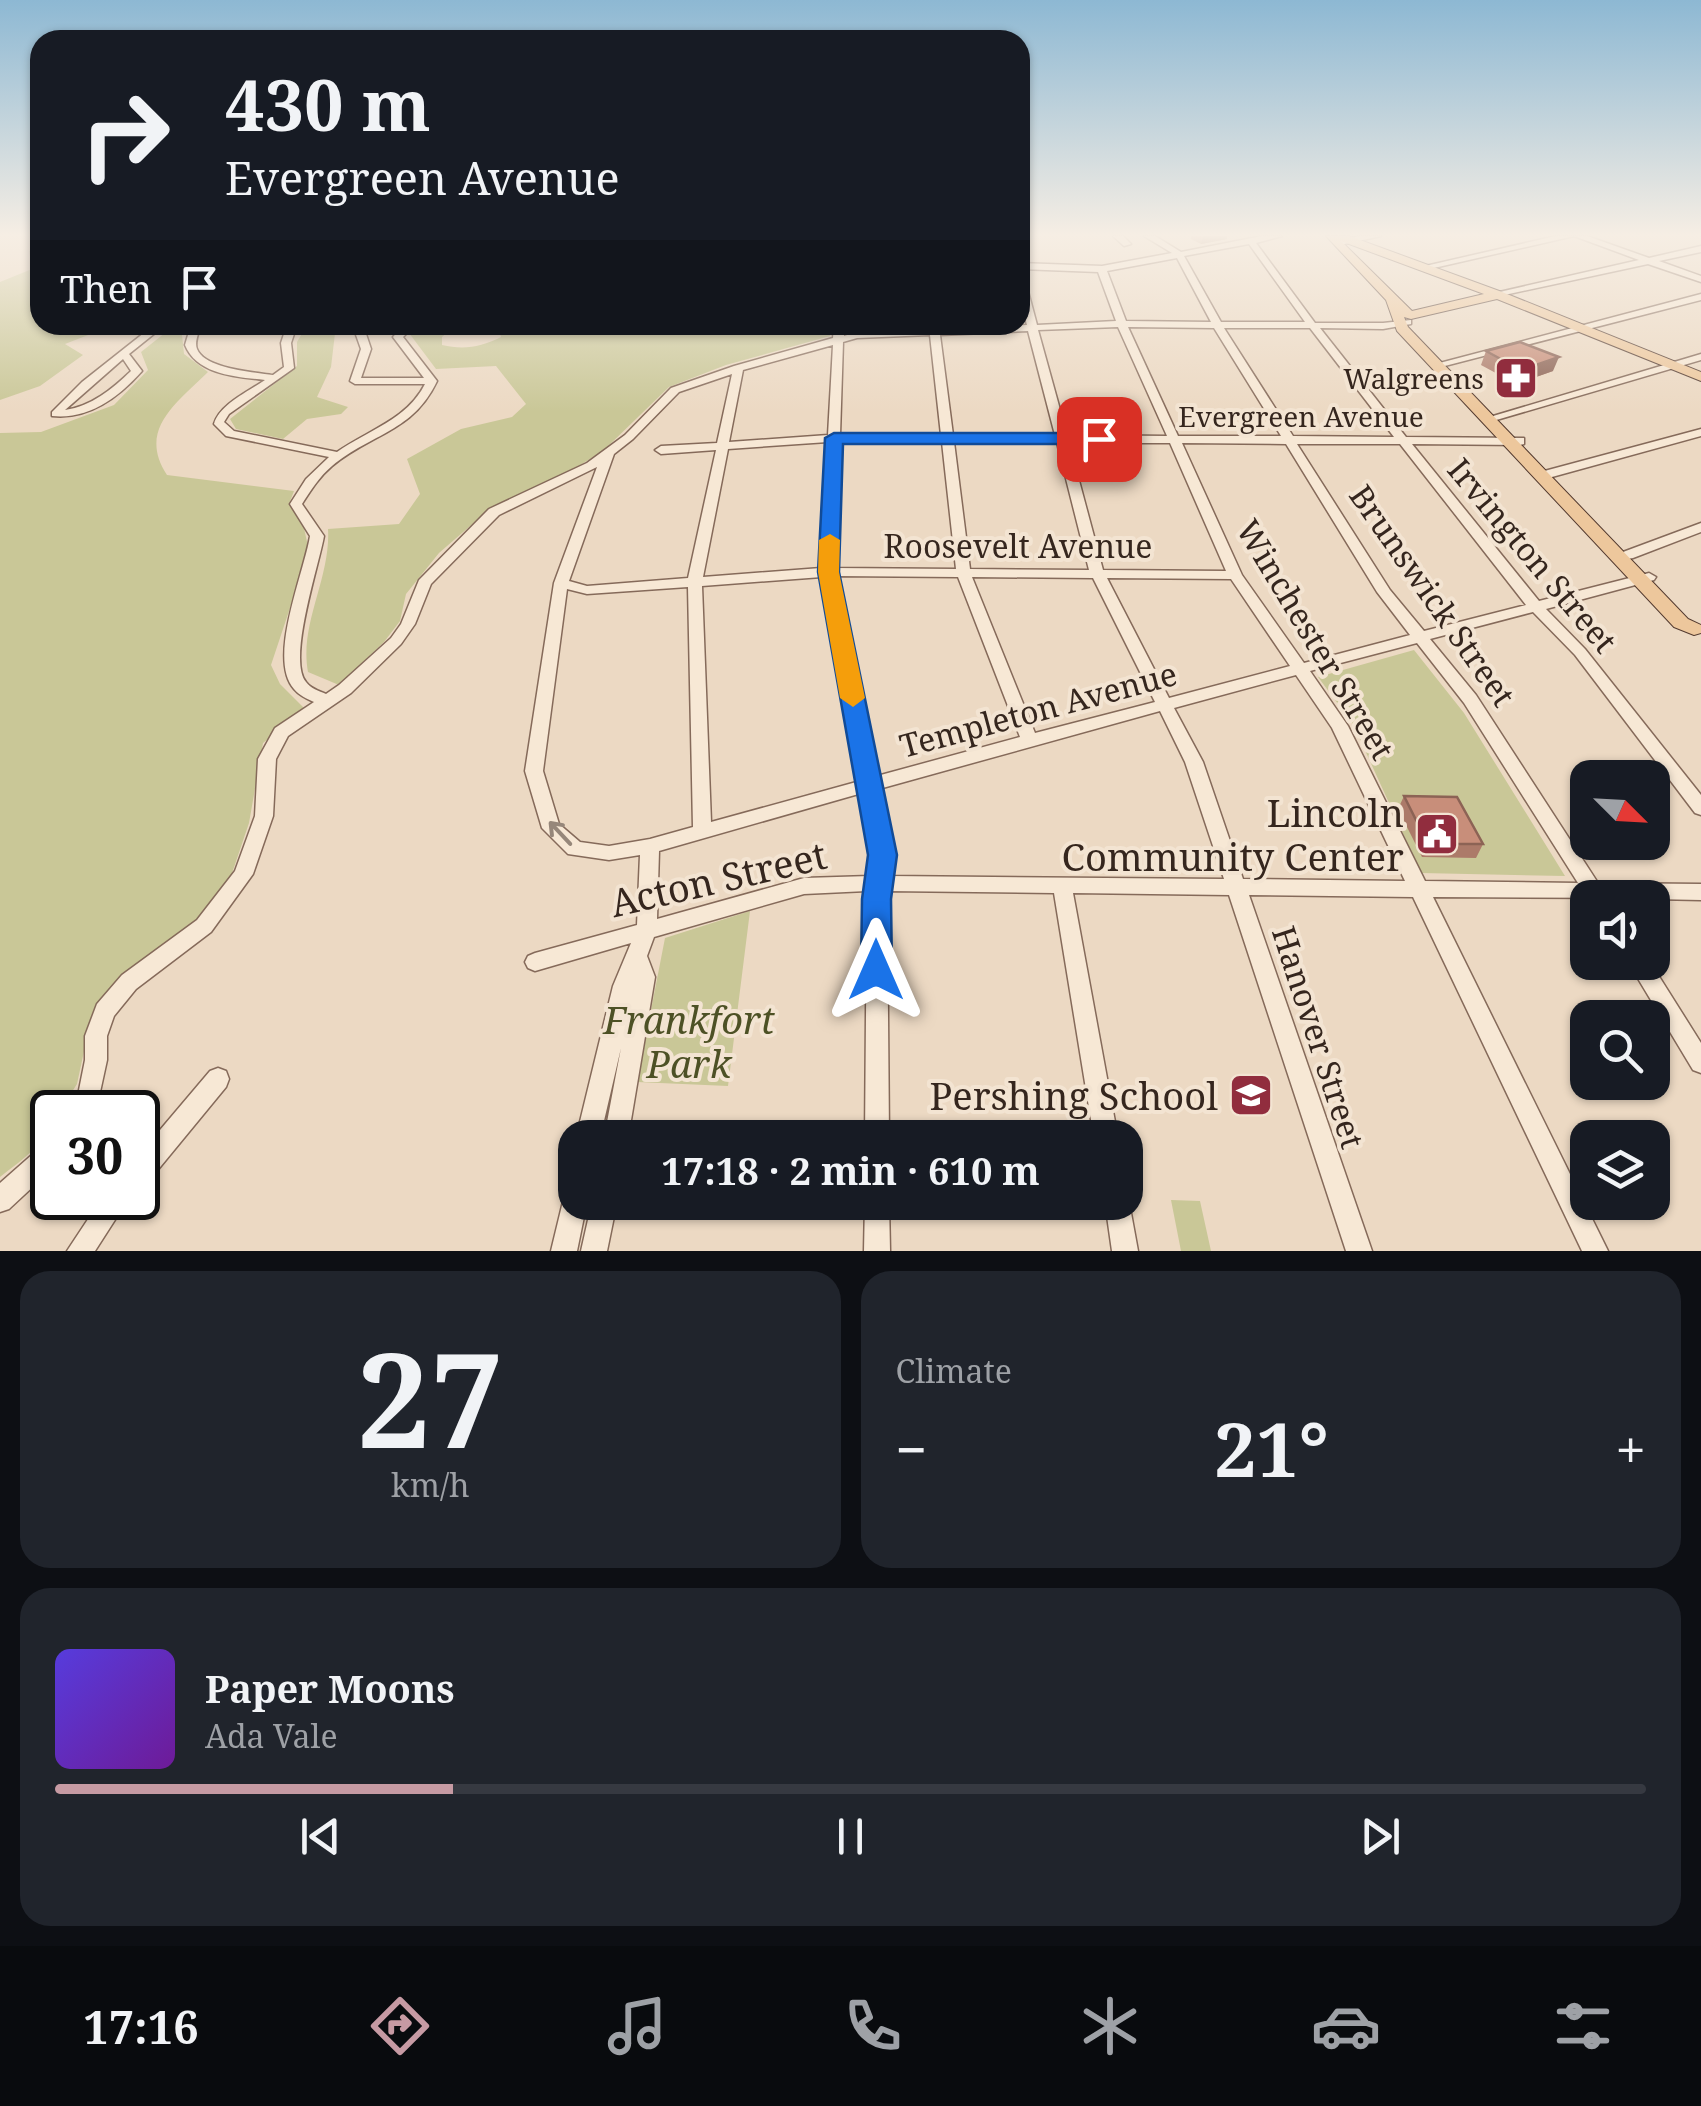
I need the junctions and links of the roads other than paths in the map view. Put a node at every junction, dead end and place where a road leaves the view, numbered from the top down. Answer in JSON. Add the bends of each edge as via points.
{"nodes":[{"id":1,"x":1111,"y":294,"type":"edge"},
{"id":2,"x":1200,"y":294,"type":"edge"},
{"id":3,"x":1290,"y":294,"type":"edge"},
{"id":4,"x":1380,"y":294,"type":"edge"},
{"id":5,"x":1498,"y":295,"type":"joint"},
{"id":6,"x":1701,"y":297,"type":"edge"},
{"id":7,"x":1397,"y":314,"type":"junction"},
{"id":8,"x":1122,"y":324,"type":"junction"},
{"id":9,"x":1216,"y":324,"type":"junction"},
{"id":10,"x":1312,"y":325,"type":"junction"},
{"id":11,"x":1030,"y":328,"type":"joint"},
{"id":12,"x":1581,"y":328,"type":"junction"},
{"id":13,"x":148,"y":335,"type":"edge"},
{"id":14,"x":193,"y":335,"type":"edge"},
{"id":15,"x":289,"y":335,"type":"edge"},
{"id":16,"x":361,"y":335,"type":"edge"},
{"id":17,"x":400,"y":335,"type":"edge"},
{"id":18,"x":829,"y":335,"type":"edge"},
{"id":19,"x":840,"y":335,"type":"edge"},
{"id":20,"x":935,"y":335,"type":"edge"},
{"id":21,"x":125,"y":355,"type":"junction"},
{"id":22,"x":1701,"y":357,"type":"edge"},
{"id":23,"x":1442,"y":364,"type":"junction"},
{"id":24,"x":1672,"y":366,"type":"junction"},
{"id":25,"x":738,"y":368,"type":"junction"},
{"id":26,"x":1701,"y":377,"type":"edge"},
{"id":27,"x":274,"y":378,"type":"junction"},
{"id":28,"x":432,"y":381,"type":"junction"},
{"id":29,"x":1493,"y":418,"type":"junction"},
{"id":30,"x":1701,"y":432,"type":"edge"},
{"id":31,"x":834,"y":438,"type":"junction"},
{"id":32,"x":948,"y":438,"type":"junction"},
{"id":33,"x":1061,"y":438,"type":"junction"},
{"id":34,"x":1175,"y":440,"type":"junction"},
{"id":35,"x":1289,"y":440,"type":"junction"},
{"id":36,"x":1515,"y":441,"type":"junction"},
{"id":37,"x":1404,"y":442,"type":"junction"},
{"id":38,"x":722,"y":445,"type":"junction"},
{"id":39,"x":661,"y":450,"type":"dead end"},
{"id":40,"x":335,"y":454,"type":"junction"},
{"id":41,"x":608,"y":454,"type":"junction"},
{"id":42,"x":1546,"y":474,"type":"junction"},
{"id":43,"x":1701,"y":526,"type":"edge"},
{"id":44,"x":1628,"y":555,"type":"junction"},
{"id":45,"x":828,"y":572,"type":"junction"},
{"id":46,"x":964,"y":572,"type":"junction"},
{"id":47,"x":1097,"y":572,"type":"junction"},
{"id":48,"x":1236,"y":574,"type":"junction"},
{"id":49,"x":1644,"y":579,"type":"junction"},
{"id":50,"x":695,"y":581,"type":"junction"},
{"id":51,"x":561,"y":582,"type":"junction"},
{"id":52,"x":586,"y":590,"type":"junction"},
{"id":53,"x":558,"y":605,"type":"junction"},
{"id":54,"x":1536,"y":606,"type":"junction"},
{"id":55,"x":1698,"y":633,"type":"edge"},
{"id":56,"x":1421,"y":638,"type":"junction"},
{"id":57,"x":1300,"y":671,"type":"junction"},
{"id":58,"x":326,"y":702,"type":"junction"},
{"id":59,"x":1166,"y":705,"type":"junction"},
{"id":60,"x":1030,"y":740,"type":"junction"},
{"id":61,"x":870,"y":786,"type":"junction"},
{"id":62,"x":1701,"y":808,"type":"edge"},
{"id":63,"x":702,"y":831,"type":"junction"},
{"id":64,"x":650,"y":846,"type":"junction"},
{"id":65,"x":1585,"y":880,"type":"edge"},
{"id":66,"x":879,"y":882,"type":"junction"},
{"id":67,"x":1062,"y":884,"type":"junction"},
{"id":68,"x":1237,"y":885,"type":"junction"},
{"id":69,"x":1418,"y":889,"type":"junction"},
{"id":70,"x":1701,"y":892,"type":"edge"},
{"id":71,"x":1570,"y":893,"type":"edge"},
{"id":72,"x":1670,"y":893,"type":"edge"},
{"id":73,"x":647,"y":929,"type":"junction"},
{"id":74,"x":636,"y":955,"type":"junction"},
{"id":75,"x":535,"y":962,"type":"dead end"},
{"id":76,"x":1649,"y":980,"type":"edge"},
{"id":77,"x":1701,"y":1062,"type":"edge"},
{"id":78,"x":218,"y":1079,"type":"dead end"},
{"id":79,"x":90,"y":1090,"type":"edge"},
{"id":80,"x":592,"y":1120,"type":"edge"},
{"id":81,"x":619,"y":1120,"type":"edge"},
{"id":82,"x":877,"y":1120,"type":"edge"},
{"id":83,"x":1103,"y":1120,"type":"edge"},
{"id":84,"x":160,"y":1148,"type":"edge"},
{"id":85,"x":30,"y":1173,"type":"edge"},
{"id":86,"x":0,"y":1200,"type":"edge"},
{"id":87,"x":102,"y":1220,"type":"edge"},
{"id":88,"x":570,"y":1220,"type":"edge"},
{"id":89,"x":600,"y":1220,"type":"edge"},
{"id":90,"x":877,"y":1220,"type":"edge"},
{"id":91,"x":1120,"y":1220,"type":"edge"},
{"id":92,"x":80,"y":1251,"type":"edge"},
{"id":93,"x":564,"y":1251,"type":"edge"},
{"id":94,"x":594,"y":1251,"type":"edge"},
{"id":95,"x":877,"y":1251,"type":"edge"},
{"id":96,"x":1126,"y":1251,"type":"edge"},
{"id":97,"x":1359,"y":1251,"type":"edge"},
{"id":98,"x":1595,"y":1251,"type":"edge"}],
"edges":[{"from":1,"to":8,"type":"street","name":"Winchester Street"},
{"from":2,"to":9,"type":"street","name":"Brunswick Street"},
{"from":3,"to":10,"type":"street","name":"Irvington Street"},
{"from":4,"to":7,"type":"main road"},
{"from":5,"to":7,"type":"main road"},
{"from":5,"to":12,"type":"main road"},
{"from":6,"to":12,"type":"street"},
{"from":7,"to":10,"type":"street"},
{"from":7,"to":23,"type":"main road"},
{"from":8,"to":9,"type":"street"},
{"from":8,"to":11,"type":"street"},
{"from":8,"to":34,"type":"street","name":"Winchester Street"},
{"from":9,"to":10,"type":"street"},
{"from":9,"to":35,"type":"street","name":"Brunswick Street"},
{"from":10,"to":37,"type":"street","name":"Irvington Street"},
{"from":11,"to":33,"type":"street","name":"Hanover Street"},
{"from":12,"to":23,"type":"street"},
{"from":12,"to":24,"type":"main road"},
{"from":13,"to":21,"type":"street"},
{"from":14,"to":27,"type":"street","via":[[194,355],[224,372]]},
{"from":15,"to":27,"type":"street","via":[[288,368]]},
{"from":16,"to":28,"type":"street","via":[[366,349],[355,382]]},
{"from":17,"to":28,"type":"street"},
{"from":18,"to":25,"type":"street"},
{"from":19,"to":31,"type":"street"},
{"from":20,"to":32,"type":"street"},
{"from":21,"to":21,"type":"street","via":[[72,393],[56,414],[84,411],[122,386],[137,371]]},
{"from":22,"to":24,"type":"street"},
{"from":23,"to":29,"type":"main road"},
{"from":24,"to":26,"type":"main road"},
{"from":24,"to":29,"type":"street"},
{"from":25,"to":38,"type":"street"},
{"from":25,"to":41,"type":"street","via":[[670,393]]},
{"from":27,"to":40,"type":"street","via":[[225,412],[218,422],[222,429]]},
{"from":28,"to":40,"type":"street","via":[[427,397],[401,420]]},
{"from":29,"to":36,"type":"main road"},
{"from":30,"to":42,"type":"street"},
{"from":31,"to":32,"type":"street","name":"Evergreen Avenue"},
{"from":31,"to":38,"type":"street","name":"Evergreen Avenue"},
{"from":31,"to":45,"type":"street"},
{"from":32,"to":33,"type":"street","name":"Evergreen Avenue"},
{"from":32,"to":46,"type":"street"},
{"from":33,"to":34,"type":"street","name":"Evergreen Avenue"},
{"from":33,"to":47,"type":"street","name":"Hanover Street"},
{"from":34,"to":35,"type":"street","name":"Evergreen Avenue"},
{"from":34,"to":48,"type":"street","name":"Winchester Street"},
{"from":35,"to":37,"type":"street","name":"Evergreen Avenue"},
{"from":35,"to":56,"type":"street","name":"Brunswick Street","via":[[1384,592]]},
{"from":36,"to":37,"type":"street","name":"Evergreen Avenue"},
{"from":36,"to":42,"type":"main road"},
{"from":37,"to":54,"type":"street","name":"Irvington Street"},
{"from":38,"to":39,"type":"street","name":"Evergreen Avenue"},
{"from":38,"to":50,"type":"street"},
{"from":40,"to":58,"type":"street","via":[[296,504],[317,536],[292,673]]},
{"from":41,"to":51,"type":"street","name":"Templeton Avenue"},
{"from":41,"to":58,"type":"street","via":[[494,512],[424,583],[396,641]]},
{"from":42,"to":44,"type":"main road"},
{"from":42,"to":49,"type":"main road"},
{"from":43,"to":44,"type":"street"},
{"from":44,"to":49,"type":"main road"},
{"from":45,"to":46,"type":"street","name":"Roosevelt Avenue"},
{"from":45,"to":50,"type":"street","name":"Roosevelt Avenue"},
{"from":45,"to":61,"type":"street"},
{"from":46,"to":47,"type":"street","name":"Roosevelt Avenue"},
{"from":46,"to":60,"type":"street"},
{"from":47,"to":48,"type":"street","name":"Roosevelt Avenue"},
{"from":47,"to":59,"type":"street","name":"Hanover Street"},
{"from":48,"to":57,"type":"street","name":"Winchester Street"},
{"from":49,"to":54,"type":"street","name":"Templeton Avenue"},
{"from":49,"to":55,"type":"main road"},
{"from":50,"to":52,"type":"street","name":"Roosevelt Avenue"},
{"from":50,"to":63,"type":"street"},
{"from":51,"to":52,"type":"street","name":"Roosevelt Avenue"},
{"from":51,"to":53,"type":"street","name":"Templeton Avenue"},
{"from":52,"to":53,"type":"street"},
{"from":64,"to":53,"type":"street","name":"Templeton Avenue","one_way":true,"via":[[575,849],[551,828],[541,803],[534,772]]},
{"from":54,"to":56,"type":"street","name":"Templeton Avenue"},
{"from":54,"to":62,"type":"street","name":"Irvington Street"},
{"from":56,"to":57,"type":"street","name":"Templeton Avenue"},
{"from":56,"to":65,"type":"street","name":"Brunswick Street","via":[[1470,699]]},
{"from":57,"to":59,"type":"street","name":"Templeton Avenue"},
{"from":57,"to":69,"type":"street","name":"Winchester Street","via":[[1340,726]]},
{"from":58,"to":79,"type":"street","via":[[272,744],[264,816],[229,898],[189,940],[128,982],[105,1011]]},
{"from":59,"to":60,"type":"street","name":"Templeton Avenue"},
{"from":59,"to":68,"type":"street","name":"Hanover Street","via":[[1194,762]]},
{"from":60,"to":61,"type":"street","name":"Templeton Avenue"},
{"from":61,"to":63,"type":"street","name":"Templeton Avenue"},
{"from":61,"to":66,"type":"street","via":[[883,855]]},
{"from":63,"to":64,"type":"street","name":"Templeton Avenue"},
{"from":64,"to":73,"type":"street"},
{"from":66,"to":67,"type":"street","name":"Acton Street"},
{"from":66,"to":73,"type":"street","name":"Acton Street","via":[[804,886]]},
{"from":66,"to":82,"type":"street"},
{"from":67,"to":68,"type":"street","name":"Acton Street"},
{"from":67,"to":83,"type":"street"},
{"from":68,"to":69,"type":"street","name":"Acton Street"},
{"from":68,"to":97,"type":"street","name":"Hanover Street"},
{"from":69,"to":71,"type":"street","name":"Acton Street"},
{"from":69,"to":98,"type":"street","name":"Winchester Street"},
{"from":70,"to":72,"type":"street","name":"Acton Street"},
{"from":73,"to":74,"type":"street"},
{"from":73,"to":75,"type":"street","name":"Acton Street"},
{"from":74,"to":80,"type":"street"},
{"from":74,"to":81,"type":"street","via":[[644,976]]},
{"from":76,"to":77,"type":"street"},
{"from":78,"to":84,"type":"street"},
{"from":85,"to":86,"type":"street"},
{"from":87,"to":92,"type":"street"},
{"from":88,"to":93,"type":"street"},
{"from":89,"to":94,"type":"street"},
{"from":90,"to":95,"type":"street"},
{"from":91,"to":96,"type":"street"}]}
